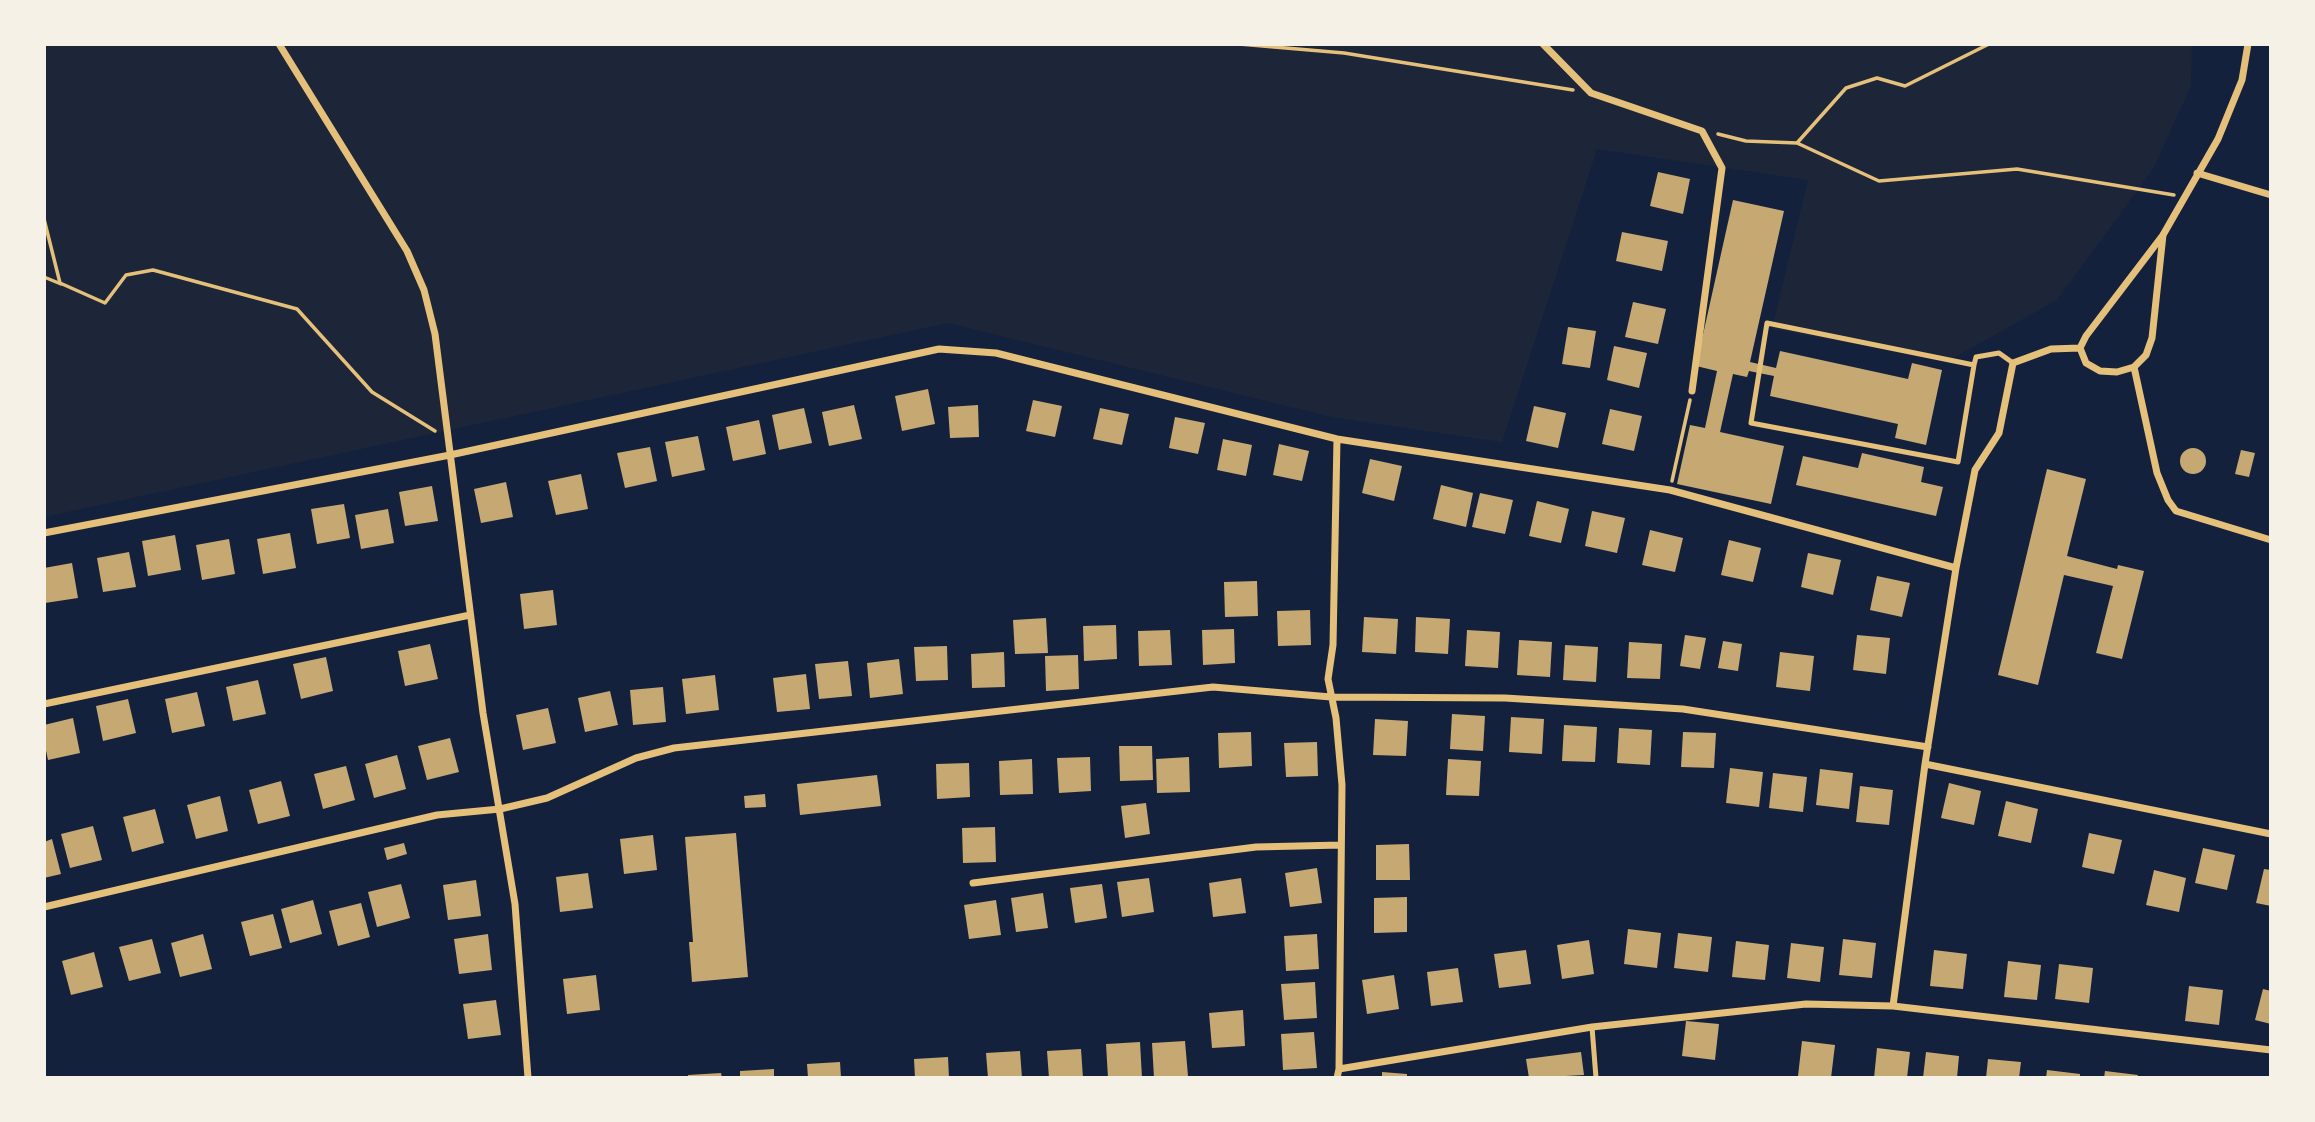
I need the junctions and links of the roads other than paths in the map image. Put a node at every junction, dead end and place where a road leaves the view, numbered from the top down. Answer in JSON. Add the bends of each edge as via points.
{"nodes":[{"id":1,"x":279,"y":44,"type":"edge"},
{"id":2,"x":1543,"y":44,"type":"edge"},
{"id":3,"x":2248,"y":44,"type":"edge"},
{"id":4,"x":2197,"y":173,"type":"junction"},
{"id":5,"x":2271,"y":195,"type":"edge"},
{"id":6,"x":2163,"y":235,"type":"junction"},
{"id":7,"x":2080,"y":348,"type":"junction"},
{"id":8,"x":2013,"y":363,"type":"junction"},
{"id":9,"x":1974,"y":365,"type":"junction"},
{"id":10,"x":2134,"y":367,"type":"junction"},
{"id":11,"x":1692,"y":391,"type":"road end"},
{"id":12,"x":1337,"y":439,"type":"junction"},
{"id":13,"x":450,"y":455,"type":"junction"},
{"id":14,"x":44,"y":533,"type":"edge"},
{"id":15,"x":2271,"y":540,"type":"edge"},
{"id":16,"x":1956,"y":568,"type":"junction"},
{"id":17,"x":470,"y":615,"type":"junction"},
{"id":18,"x":1331,"y":697,"type":"junction"},
{"id":19,"x":44,"y":704,"type":"edge"},
{"id":20,"x":1928,"y":747,"type":"junction"},
{"id":21,"x":1925,"y":764,"type":"junction"},
{"id":22,"x":500,"y":809,"type":"junction"},
{"id":23,"x":2271,"y":834,"type":"edge"},
{"id":24,"x":1341,"y":845,"type":"junction"},
{"id":25,"x":973,"y":883,"type":"dead end"},
{"id":26,"x":44,"y":907,"type":"edge"},
{"id":27,"x":1894,"y":1006,"type":"junction"},
{"id":28,"x":1592,"y":1027,"type":"junction"},
{"id":29,"x":2271,"y":1050,"type":"edge"},
{"id":30,"x":1339,"y":1069,"type":"junction"},
{"id":31,"x":528,"y":1078,"type":"edge"},
{"id":32,"x":1337,"y":1078,"type":"edge"},
{"id":33,"x":1596,"y":1078,"type":"edge"}],
"edges":[{"from":1,"to":13,"type":"street","via":[[407,251],[425,289]]},
{"from":2,"to":11,"type":"street","via":[[1591,93],[1702,131],[1722,168]]},
{"from":3,"to":4,"type":"street","via":[[2242,80],[2218,139]]},
{"from":4,"to":5,"type":"street"},
{"from":4,"to":6,"type":"street"},
{"from":6,"to":7,"type":"street"},
{"from":6,"to":10,"type":"street","via":[[2152,338],[2146,355]]},
{"from":7,"to":8,"type":"street","via":[[2051,349]]},
{"from":7,"to":10,"type":"street","via":[[2086,363],[2100,371]]},
{"from":8,"to":9,"type":"lane","via":[[1999,353],[1976,357]]},
{"from":8,"to":16,"type":"street","via":[[1999,433],[1975,470]]},
{"from":9,"to":9,"type":"lane","via":[[1767,323],[1751,423],[1958,462]]},
{"from":10,"to":15,"type":"street","via":[[2157,473],[2176,512]]},
{"from":12,"to":13,"type":"street","via":[[996,354],[939,349]]},
{"from":12,"to":16,"type":"street","via":[[1670,490]]},
{"from":12,"to":18,"type":"street"},
{"from":13,"to":14,"type":"street"},
{"from":13,"to":17,"type":"street"},
{"from":16,"to":20,"type":"street"},
{"from":17,"to":19,"type":"street"},
{"from":17,"to":22,"type":"street"},
{"from":18,"to":20,"type":"street","via":[[1505,698],[1683,709]]},
{"from":18,"to":22,"type":"street","via":[[1213,687],[674,748],[636,758],[547,798]]},
{"from":18,"to":24,"type":"street","via":[[1342,785]]},
{"from":20,"to":21,"type":"street"},
{"from":21,"to":23,"type":"street"},
{"from":21,"to":27,"type":"street"},
{"from":22,"to":26,"type":"street","via":[[437,815]]},
{"from":22,"to":31,"type":"street","via":[[515,904]]},
{"from":24,"to":25,"type":"street","via":[[1256,847]]},
{"from":24,"to":30,"type":"street"},
{"from":27,"to":28,"type":"street","via":[[1806,1004]]},
{"from":27,"to":29,"type":"street"},
{"from":28,"to":30,"type":"street"},
{"from":28,"to":33,"type":"lane"},
{"from":30,"to":32,"type":"street"}]}
